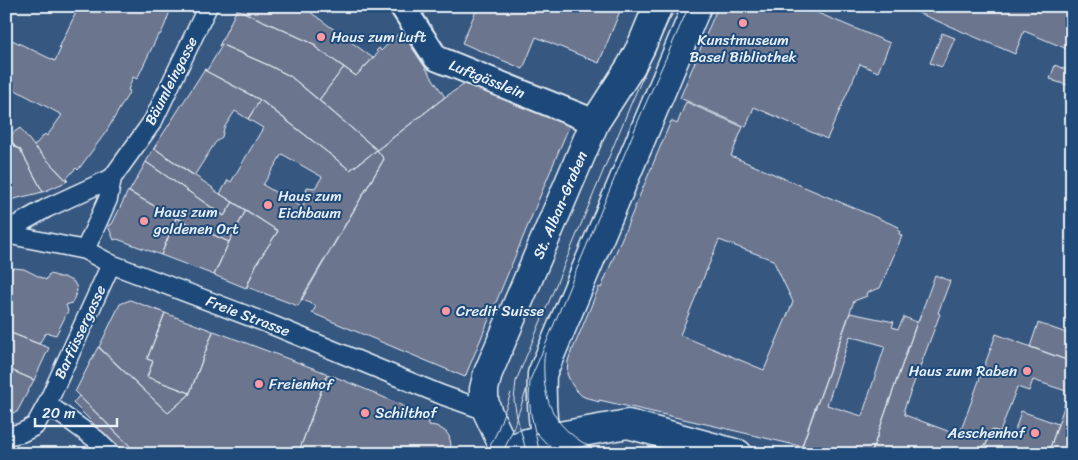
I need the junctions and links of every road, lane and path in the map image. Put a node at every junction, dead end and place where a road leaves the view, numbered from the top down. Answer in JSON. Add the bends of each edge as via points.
{"nodes":[{"id":1,"x":208,"y":6,"type":"edge"},
{"id":2,"x":402,"y":6,"type":"edge"},
{"id":3,"x":658,"y":6,"type":"edge"},
{"id":4,"x":697,"y":6,"type":"edge"},
{"id":5,"x":596,"y":122,"type":"junction"},
{"id":6,"x":112,"y":178,"type":"junction"},
{"id":7,"x":6,"y":233,"type":"edge"},
{"id":8,"x":84,"y":250,"type":"junction"},
{"id":9,"x":111,"y":264,"type":"junction"},
{"id":10,"x":47,"y":404,"type":"junction"},
{"id":11,"x":487,"y":411,"type":"junction"},
{"id":12,"x":6,"y":436,"type":"edge"},
{"id":13,"x":547,"y":446,"type":"edge"},
{"id":14,"x":506,"y":453,"type":"edge"},
{"id":15,"x":111,"y":454,"type":"edge"},
{"id":16,"x":738,"y":454,"type":"edge"}],
"edges":[{"from":1,"to":6,"type":"street","name":"Bäumleingasse","via":[[153,121]]},
{"from":2,"to":5,"type":"street","name":"Luftgässlein","via":[[436,58]]},
{"from":3,"to":5,"type":"street","name":"St. Alban-Graben","via":[[631,66]]},
{"from":4,"to":13,"type":"street","via":[[542,374],[542,420]]},
{"from":5,"to":11,"type":"street","name":"St. Alban-Graben","via":[[488,373],[484,390]]},
{"from":6,"to":7,"type":"street","name":"Bäumleingasse","via":[[47,208]]},
{"from":6,"to":8,"type":"street","name":"Bäumleingasse","via":[[108,199]]},
{"from":7,"to":8,"type":"street","name":"Freie Strasse"},
{"from":8,"to":9,"type":"street","name":"Freie Strasse"},
{"from":9,"to":10,"type":"street","name":"Barfüssergasse"},
{"from":9,"to":11,"type":"street","name":"Freie Strasse"},
{"from":10,"to":12,"type":"street","name":"Barfüssergasse","via":[[35,426]]},
{"from":10,"to":15,"type":"street"},
{"from":11,"to":14,"type":"street","name":"St. Alban-Graben"},
{"from":13,"to":14,"type":"street","via":[[524,444]]},
{"from":13,"to":16,"type":"street","via":[[628,424]]}]}
